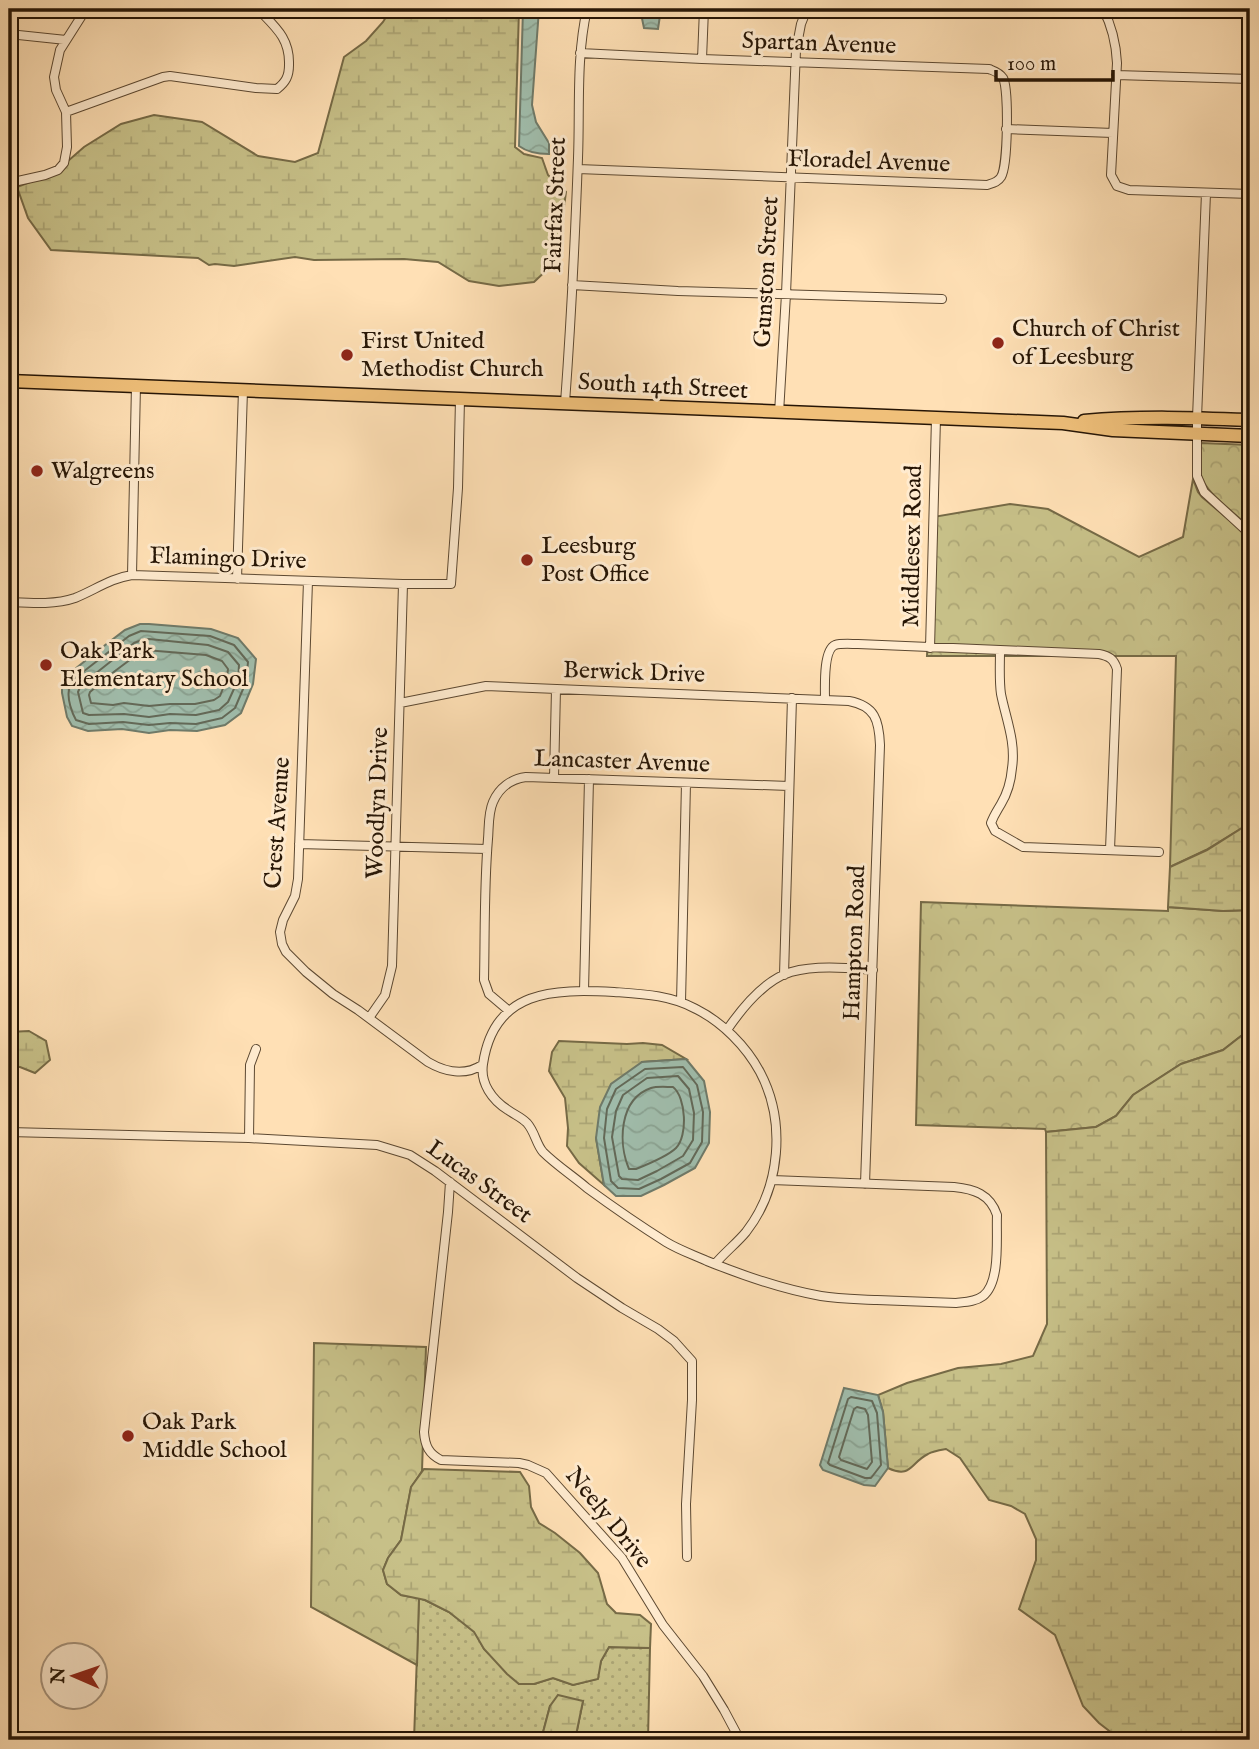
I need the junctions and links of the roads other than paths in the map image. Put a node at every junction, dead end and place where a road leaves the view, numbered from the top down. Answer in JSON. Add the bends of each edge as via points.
{"nodes":[{"id":1,"x":86,"y":9,"type":"edge"},
{"id":2,"x":258,"y":9,"type":"edge"},
{"id":3,"x":587,"y":9,"type":"edge"},
{"id":4,"x":704,"y":9,"type":"edge"},
{"id":5,"x":807,"y":9,"type":"edge"},
{"id":6,"x":1103,"y":9,"type":"edge"},
{"id":7,"x":9,"y":34,"type":"edge"},
{"id":8,"x":66,"y":40,"type":"junction"},
{"id":9,"x":580,"y":53,"type":"junction"},
{"id":10,"x":702,"y":60,"type":"junction"},
{"id":11,"x":795,"y":63,"type":"junction"},
{"id":12,"x":1116,"y":75,"type":"junction"},
{"id":13,"x":1250,"y":79,"type":"edge"},
{"id":14,"x":66,"y":112,"type":"junction"},
{"id":15,"x":1006,"y":129,"type":"junction"},
{"id":16,"x":1113,"y":133,"type":"junction"},
{"id":17,"x":578,"y":169,"type":"junction"},
{"id":18,"x":791,"y":178,"type":"junction"},
{"id":19,"x":9,"y":183,"type":"edge"},
{"id":20,"x":1206,"y":193,"type":"junction"},
{"id":21,"x":1250,"y":194,"type":"edge"},
{"id":22,"x":572,"y":285,"type":"junction"},
{"id":23,"x":786,"y":294,"type":"junction"},
{"id":24,"x":942,"y":299,"type":"dead end"},
{"id":25,"x":9,"y":381,"type":"edge"},
{"id":26,"x":136,"y":385,"type":"junction"},
{"id":27,"x":243,"y":390,"type":"junction"},
{"id":28,"x":460,"y":399,"type":"junction"},
{"id":29,"x":565,"y":403,"type":"junction"},
{"id":30,"x":779,"y":413,"type":"junction"},
{"id":31,"x":936,"y":418,"type":"junction"},
{"id":32,"x":1197,"y":418,"type":"junction"},
{"id":33,"x":1250,"y":420,"type":"edge"},
{"id":34,"x":1063,"y":424,"type":"junction"},
{"id":35,"x":1197,"y":434,"type":"junction"},
{"id":36,"x":1250,"y":436,"type":"edge"},
{"id":37,"x":1250,"y":534,"type":"edge"},
{"id":38,"x":132,"y":575,"type":"junction"},
{"id":39,"x":237,"y":579,"type":"junction"},
{"id":40,"x":308,"y":581,"type":"junction"},
{"id":41,"x":403,"y":584,"type":"junction"},
{"id":42,"x":9,"y":602,"type":"edge"},
{"id":43,"x":930,"y":648,"type":"junction"},
{"id":44,"x":1000,"y":651,"type":"junction"},
{"id":45,"x":556,"y":689,"type":"junction"},
{"id":46,"x":792,"y":698,"type":"junction"},
{"id":47,"x":825,"y":699,"type":"junction"},
{"id":48,"x":400,"y":703,"type":"junction"},
{"id":49,"x":867,"y":707,"type":"joint"},
{"id":50,"x":554,"y":778,"type":"junction"},
{"id":51,"x":589,"y":779,"type":"junction"},
{"id":52,"x":686,"y":783,"type":"junction"},
{"id":53,"x":789,"y":786,"type":"junction"},
{"id":54,"x":299,"y":844,"type":"junction"},
{"id":55,"x":396,"y":846,"type":"junction"},
{"id":56,"x":487,"y":849,"type":"junction"},
{"id":57,"x":1110,"y":850,"type":"junction"},
{"id":58,"x":1159,"y":852,"type":"dead end"},
{"id":59,"x":873,"y":970,"type":"junction"},
{"id":60,"x":784,"y":975,"type":"junction"},
{"id":61,"x":584,"y":991,"type":"junction"},
{"id":62,"x":681,"y":1002,"type":"junction"},
{"id":63,"x":509,"y":1012,"type":"junction"},
{"id":64,"x":369,"y":1018,"type":"junction"},
{"id":65,"x":727,"y":1030,"type":"junction"},
{"id":66,"x":256,"y":1049,"type":"dead end"},
{"id":67,"x":482,"y":1065,"type":"junction"},
{"id":68,"x":9,"y":1132,"type":"edge"},
{"id":69,"x":249,"y":1138,"type":"junction"},
{"id":70,"x":772,"y":1180,"type":"junction"},
{"id":71,"x":450,"y":1182,"type":"junction"},
{"id":72,"x":865,"y":1184,"type":"junction"},
{"id":73,"x":715,"y":1264,"type":"junction"},
{"id":74,"x":687,"y":1557,"type":"dead end"},
{"id":75,"x":740,"y":1740,"type":"edge"}],
"edges":[{"from":1,"to":8,"type":"street"},
{"from":2,"to":14,"type":"street","via":[[283,37],[290,54],[288,78],[278,89],[163,76]]},
{"from":3,"to":9,"type":"street","name":"Fairfax Street"},
{"from":4,"to":10,"type":"street"},
{"from":5,"to":11,"type":"street","name":"Gunston Street"},
{"from":6,"to":12,"type":"street","via":[[1114,35]]},
{"from":7,"to":8,"type":"street"},
{"from":8,"to":14,"type":"street","via":[[54,84]]},
{"from":9,"to":10,"type":"street","name":"Spartan Avenue"},
{"from":9,"to":17,"type":"street","name":"Fairfax Street"},
{"from":10,"to":11,"type":"street","name":"Spartan Avenue"},
{"from":11,"to":15,"type":"street","name":"Spartan Avenue","via":[[995,71],[1006,87]]},
{"from":11,"to":18,"type":"street","name":"Gunston Street"},
{"from":12,"to":13,"type":"street"},
{"from":12,"to":16,"type":"street"},
{"from":14,"to":19,"type":"street","via":[[66,155],[61,168]]},
{"from":15,"to":16,"type":"street"},
{"from":15,"to":18,"type":"street","name":"Floradel Avenue","via":[[1002,174],[987,185]]},
{"from":16,"to":20,"type":"street","via":[[1111,175],[1117,186]]},
{"from":17,"to":18,"type":"street","name":"Floradel Avenue"},
{"from":17,"to":22,"type":"street","name":"Fairfax Street"},
{"from":18,"to":23,"type":"street","name":"Gunston Street"},
{"from":20,"to":21,"type":"street"},
{"from":20,"to":32,"type":"street"},
{"from":22,"to":23,"type":"street"},
{"from":22,"to":29,"type":"street","name":"Fairfax Street"},
{"from":23,"to":24,"type":"street"},
{"from":23,"to":30,"type":"street","name":"Gunston Street"},
{"from":25,"to":26,"type":"highway","name":"South 14th Street"},
{"from":26,"to":27,"type":"highway","name":"South 14th Street"},
{"from":26,"to":38,"type":"street"},
{"from":27,"to":28,"type":"highway","name":"South 14th Street"},
{"from":27,"to":39,"type":"street"},
{"from":28,"to":29,"type":"highway","name":"South 14th Street"},
{"from":28,"to":41,"type":"street","name":"Flamingo Drive","via":[[451,584]]},
{"from":29,"to":30,"type":"highway","name":"South 14th Street"},
{"from":30,"to":31,"type":"highway","name":"South 14th Street"},
{"from":31,"to":34,"type":"highway","name":"South 14th Street"},
{"from":31,"to":43,"type":"street","name":"Middlesex Road"},
{"from":32,"to":33,"type":"highway","name":"South 14th Street"},
{"from":32,"to":34,"type":"highway","name":"South 14th Street","via":[[1112,418]]},
{"from":32,"to":35,"type":"street"},
{"from":34,"to":35,"type":"highway","name":"South 14th Street"},
{"from":35,"to":36,"type":"highway","name":"South 14th Street"},
{"from":35,"to":37,"type":"street","via":[[1199,483]]},
{"from":38,"to":39,"type":"street","name":"Flamingo Drive"},
{"from":38,"to":42,"type":"street","name":"Flamingo Drive","via":[[63,601]]},
{"from":39,"to":40,"type":"street","name":"Flamingo Drive"},
{"from":40,"to":41,"type":"street","name":"Flamingo Drive"},
{"from":40,"to":54,"type":"street","name":"Crest Avenue"},
{"from":41,"to":48,"type":"street","name":"Woodlyn Drive"},
{"from":43,"to":44,"type":"street"},
{"from":43,"to":47,"type":"street","name":"Middlesex Road","via":[[834,645],[828,650]]},
{"from":44,"to":57,"type":"street","via":[[1099,654],[1112,660],[1117,670]]},
{"from":44,"to":57,"type":"street","via":[[1001,693],[1012,734],[1013,768],[991,823],[995,831],[1023,847]]},
{"from":45,"to":46,"type":"street","name":"Berwick Drive"},
{"from":45,"to":48,"type":"street","name":"Berwick Drive","via":[[486,687]]},
{"from":45,"to":50,"type":"street"},
{"from":46,"to":47,"type":"street","name":"Berwick Drive"},
{"from":46,"to":53,"type":"street"},
{"from":47,"to":49,"type":"street","name":"Berwick Drive"},
{"from":48,"to":55,"type":"street","name":"Woodlyn Drive"},
{"from":49,"to":59,"type":"street","name":"Hampton Road","via":[[878,723],[880,745]]},
{"from":50,"to":51,"type":"street","name":"Lancaster Avenue"},
{"from":50,"to":56,"type":"street","name":"Lancaster Avenue","via":[[517,778],[501,789],[492,803]]},
{"from":51,"to":52,"type":"street","name":"Lancaster Avenue"},
{"from":51,"to":61,"type":"street"},
{"from":52,"to":53,"type":"street","name":"Lancaster Avenue"},
{"from":52,"to":62,"type":"street"},
{"from":53,"to":60,"type":"street"},
{"from":54,"to":55,"type":"street"},
{"from":54,"to":64,"type":"street","name":"Crest Avenue","via":[[295,896],[283,920],[282,944],[306,972]]},
{"from":55,"to":56,"type":"street"},
{"from":55,"to":64,"type":"street","name":"Woodlyn Drive","via":[[392,967],[385,995]]},
{"from":56,"to":63,"type":"street","name":"Lancaster Avenue","via":[[484,980],[489,994]]},
{"from":57,"to":58,"type":"street"},
{"from":59,"to":60,"type":"street","via":[[816,968]]},
{"from":59,"to":72,"type":"street","name":"Hampton Road"},
{"from":60,"to":65,"type":"street","via":[[750,1001]]},
{"from":61,"to":62,"type":"street","via":[[650,994]]},
{"from":61,"to":63,"type":"street","via":[[551,992],[525,1000]]},
{"from":62,"to":65,"type":"street"},
{"from":63,"to":67,"type":"street","via":[[494,1030]]},
{"from":64,"to":67,"type":"street","name":"Crest Avenue","via":[[439,1069],[472,1070]]},
{"from":65,"to":70,"type":"street","via":[[753,1061],[771,1097],[777,1136]]},
{"from":66,"to":69,"type":"street","via":[[250,1065]]},
{"from":67,"to":73,"type":"street","via":[[489,1092],[527,1123],[544,1153],[626,1216],[668,1243]]},
{"from":68,"to":69,"type":"street","name":"Lucas Street"},
{"from":69,"to":71,"type":"street","name":"Lucas Street","via":[[384,1146],[410,1154]]},
{"from":70,"to":72,"type":"street"},
{"from":70,"to":73,"type":"street","via":[[745,1233]]},
{"from":71,"to":74,"type":"street","name":"Lucas Street","via":[[577,1278],[658,1329],[692,1361]]},
{"from":71,"to":75,"type":"street","name":"Neely Drive","via":[[426,1447],[441,1460],[519,1463],[546,1473],[621,1558],[663,1625],[703,1676]]},
{"from":72,"to":73,"type":"street","via":[[967,1188],[984,1195],[997,1215],[995,1269],[988,1291],[977,1300],[956,1303],[841,1298],[769,1284]]}]}
